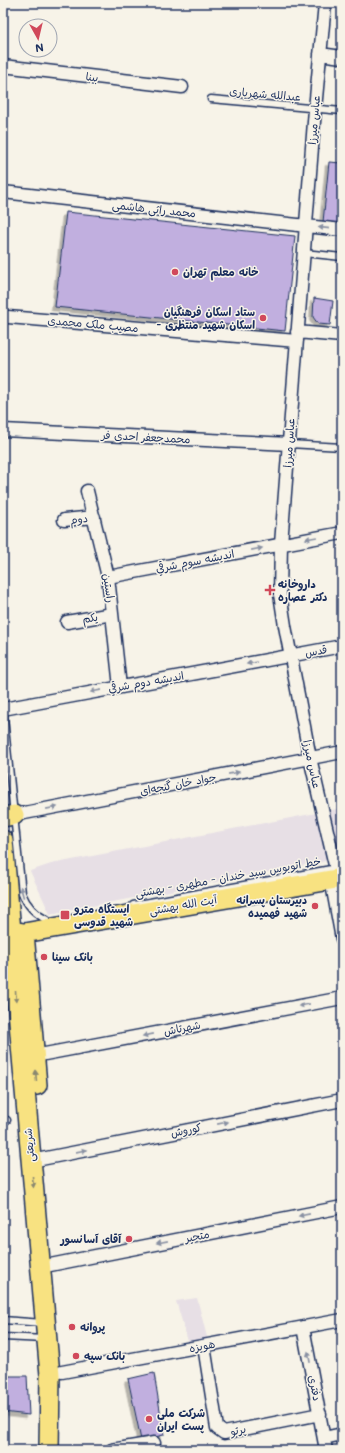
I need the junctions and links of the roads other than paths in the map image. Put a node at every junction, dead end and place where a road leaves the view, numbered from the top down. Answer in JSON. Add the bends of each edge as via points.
{"nodes":[{"id":1,"x":325,"y":3,"type":"edge"},
{"id":2,"x":320,"y":54,"type":"junction"},
{"id":3,"x":342,"y":56,"type":"edge"},
{"id":4,"x":3,"y":66,"type":"edge"},
{"id":5,"x":182,"y":87,"type":"dead end"},
{"id":6,"x":211,"y":99,"type":"dead end"},
{"id":7,"x":315,"y":109,"type":"junction"},
{"id":8,"x":342,"y":112,"type":"edge"},
{"id":9,"x":3,"y":192,"type":"edge"},
{"id":10,"x":306,"y":226,"type":"junction"},
{"id":11,"x":342,"y":230,"type":"edge"},
{"id":12,"x":304,"y":253,"type":"junction"},
{"id":13,"x":342,"y":257,"type":"edge"},
{"id":14,"x":8,"y":317,"type":"dead end"},
{"id":15,"x":342,"y":336,"type":"edge"},
{"id":16,"x":297,"y":337,"type":"junction"},
{"id":17,"x":3,"y":430,"type":"edge"},
{"id":18,"x":289,"y":444,"type":"junction"},
{"id":19,"x":342,"y":447,"type":"edge"},
{"id":20,"x":88,"y":491,"type":"dead end"},
{"id":21,"x":94,"y":517,"type":"junction"},
{"id":22,"x":64,"y":520,"type":"dead end"},
{"id":23,"x":342,"y":533,"type":"edge"},
{"id":24,"x":281,"y":544,"type":"junction"},
{"id":25,"x":108,"y":577,"type":"junction"},
{"id":26,"x":112,"y":614,"type":"junction"},
{"id":27,"x":67,"y":622,"type":"dead end"},
{"id":28,"x":342,"y":646,"type":"edge"},
{"id":29,"x":290,"y":656,"type":"junction"},
{"id":30,"x":120,"y":687,"type":"junction"},
{"id":31,"x":3,"y":708,"type":"edge"},
{"id":32,"x":342,"y":752,"type":"edge"},
{"id":33,"x":310,"y":758,"type":"junction"},
{"id":34,"x":8,"y":816,"type":"edge"},
{"id":35,"x":3,"y":840,"type":"edge"},
{"id":36,"x":4,"y":871,"type":"edge"},
{"id":37,"x":339,"y":875,"type":"edge"},
{"id":38,"x":122,"y":906,"type":"dead end"},
{"id":39,"x":16,"y":923,"type":"edge"},
{"id":40,"x":342,"y":939,"type":"edge"},
{"id":41,"x":342,"y":998,"type":"edge"},
{"id":42,"x":28,"y":1057,"type":"junction"},
{"id":43,"x":342,"y":1100,"type":"edge"},
{"id":44,"x":37,"y":1160,"type":"junction"},
{"id":45,"x":342,"y":1207,"type":"edge"},
{"id":46,"x":46,"y":1265,"type":"junction"},
{"id":47,"x":3,"y":1320,"type":"edge"},
{"id":48,"x":342,"y":1320,"type":"edge"},
{"id":49,"x":303,"y":1327,"type":"junction"},
{"id":50,"x":46,"y":1331,"type":"junction"},
{"id":51,"x":3,"y":1337,"type":"edge"},
{"id":52,"x":204,"y":1346,"type":"junction"},
{"id":53,"x":62,"y":1372,"type":"junction"},
{"id":54,"x":320,"y":1414,"type":"junction"},
{"id":55,"x":342,"y":1434,"type":"edge"},
{"id":56,"x":324,"y":1438,"type":"junction"},
{"id":57,"x":154,"y":1443,"type":"dead end"},
{"id":58,"x":49,"y":1450,"type":"edge"},
{"id":59,"x":61,"y":1450,"type":"edge"},
{"id":60,"x":112,"y":1450,"type":"edge"},
{"id":61,"x":326,"y":1450,"type":"edge"}],
"edges":[{"from":1,"to":2,"type":"street","name":"عباس میرزا"},
{"from":2,"to":3,"type":"street"},
{"from":2,"to":7,"type":"street","name":"عباس میرزا"},
{"from":4,"to":5,"type":"street","name":"بینا"},
{"from":6,"to":7,"type":"lane","name":"عبدالله شهریاری"},
{"from":7,"to":8,"type":"lane","name":"عبدالله شهریاری"},
{"from":7,"to":10,"type":"street","name":"عباس میرزا"},
{"from":9,"to":10,"type":"street","name":"محمد راثی هاشمی"},
{"from":11,"to":10,"type":"street","name":"محمد راثی هاشمی","one_way":true},
{"from":10,"to":12,"type":"street","name":"عباس میرزا"},
{"from":12,"to":13,"type":"lane"},
{"from":12,"to":16,"type":"street","name":"عباس میرزا"},
{"from":14,"to":16,"type":"street","name":"مصیب ملک محمدی"},
{"from":15,"to":16,"type":"street","name":"مصیب ملک محمدی"},
{"from":16,"to":18,"type":"street","name":"عباس میرزا"},
{"from":17,"to":18,"type":"street","name":"محمدجعفر احدی فر"},
{"from":18,"to":19,"type":"lane"},
{"from":18,"to":24,"type":"street","name":"عباس میرزا"},
{"from":20,"to":21,"type":"street","name":"راستین"},
{"from":21,"to":22,"type":"street","name":"دوم"},
{"from":21,"to":25,"type":"street","name":"راستین"},
{"from":23,"to":24,"type":"street","name":"اندیشه سوم شرقي","one_way":true},
{"from":25,"to":24,"type":"street","name":"اندیشه سوم شرقي","one_way":true},
{"from":24,"to":29,"type":"street","name":"عباس میرزا","via":[[280,594]]},
{"from":25,"to":26,"type":"street","name":"راستین"},
{"from":26,"to":27,"type":"street","name":"یکم"},
{"from":26,"to":30,"type":"street","name":"راستین"},
{"from":28,"to":29,"type":"street","name":"قدس"},
{"from":29,"to":30,"type":"street","name":"انديشه دوم شرقي","one_way":true},
{"from":29,"to":33,"type":"street","name":"عباس میرزا"},
{"from":30,"to":31,"type":"street","name":"انديشه دوم شرقي","one_way":true},
{"from":31,"to":34,"type":"lane"},
{"from":32,"to":33,"type":"street","name":"جواد خان گنجه‌ای"},
{"from":34,"to":33,"type":"street","name":"جواد خان گنجه‌ای","one_way":true},
{"from":33,"to":37,"type":"street","name":"عباس میرزا"},
{"from":39,"to":34,"type":"lane","one_way":true,"via":[[51,920],[34,912],[22,893]]},
{"from":35,"to":36,"type":"main road","name":"شریعتی"},
{"from":36,"to":39,"type":"main road","name":"شریعتی"},
{"from":37,"to":38,"type":"lane","name":"خط اتوبوس سید خندان - مطهری - بهشتی"},
{"from":37,"to":39,"type":"main road","name":"آیت الله بهشتی"},
{"from":37,"to":40,"type":"street","name":"عباس میرزا"},
{"from":39,"to":42,"type":"main road","name":"شریعتی"},
{"from":41,"to":42,"type":"street","name":"شهرتاش","one_way":true},
{"from":42,"to":44,"type":"main road","name":"شریعتی"},
{"from":44,"to":43,"type":"street","name":"کوروش","one_way":true},
{"from":44,"to":46,"type":"main road","name":"شریعتی"},
{"from":45,"to":46,"type":"street","name":"متحیر","one_way":true},
{"from":46,"to":50,"type":"main road","name":"شریعتی"},
{"from":46,"to":53,"type":"main road","name":"شریعتی"},
{"from":47,"to":50,"type":"lane"},
{"from":48,"to":49,"type":"street","name":"هویزه"},
{"from":49,"to":52,"type":"street","name":"هویزه"},
{"from":54,"to":49,"type":"street","name":"دفتری","one_way":true},
{"from":50,"to":51,"type":"lane"},
{"from":50,"to":58,"type":"main road","name":"شریعتی","via":[[50,1374]]},
{"from":52,"to":53,"type":"street","name":"هویزه"},
{"from":52,"to":54,"type":"street","name":"پرتو","via":[[220,1432]]},
{"from":53,"to":59,"type":"main road","name":"شریعتی"},
{"from":54,"to":56,"type":"street","name":"دفتری"},
{"from":55,"to":56,"type":"street"},
{"from":56,"to":61,"type":"street","name":"دفتری"},
{"from":57,"to":60,"type":"street"}]}
